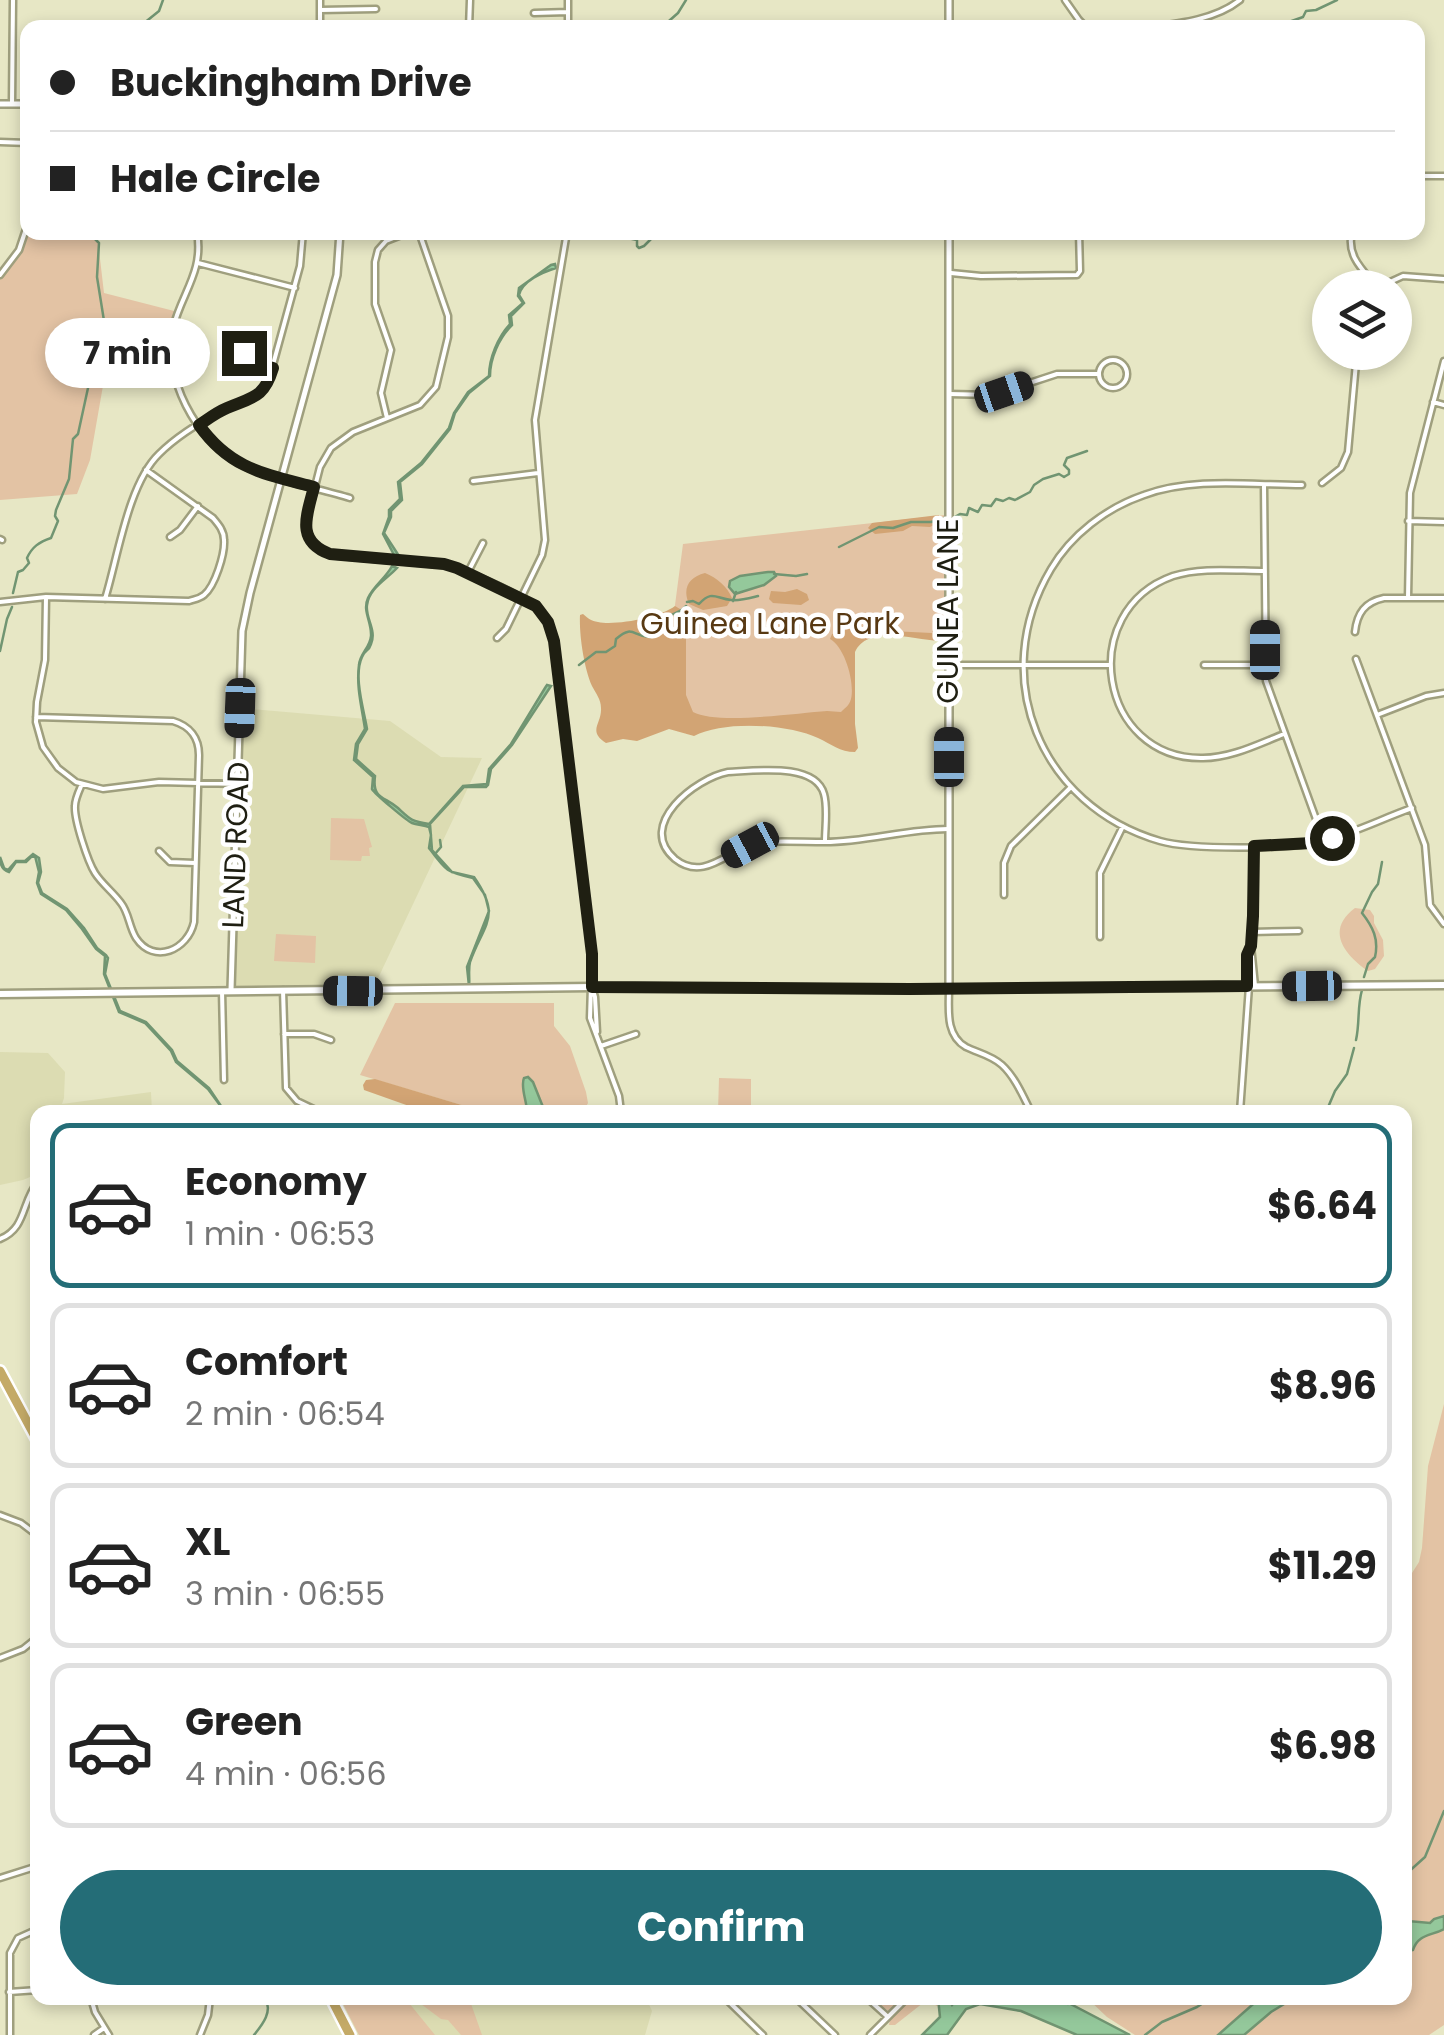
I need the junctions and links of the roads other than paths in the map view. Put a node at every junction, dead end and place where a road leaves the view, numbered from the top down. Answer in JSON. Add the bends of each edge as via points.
{"nodes":[{"id":1,"x":13,"y":0,"type":"edge"},
{"id":2,"x":320,"y":0,"type":"edge"},
{"id":3,"x":568,"y":0,"type":"edge"},
{"id":4,"x":1240,"y":0,"type":"edge"},
{"id":5,"x":376,"y":9,"type":"dead end"},
{"id":6,"x":320,"y":10,"type":"junction"},
{"id":7,"x":568,"y":12,"type":"junction"},
{"id":8,"x":534,"y":13,"type":"dead end"},
{"id":9,"x":320,"y":20,"type":"edge"},
{"id":10,"x":568,"y":20,"type":"edge"},
{"id":11,"x":1190,"y":20,"type":"edge"},
{"id":12,"x":0,"y":104,"type":"edge"},
{"id":13,"x":12,"y":104,"type":"junction"},
{"id":14,"x":20,"y":104,"type":"edge"},
{"id":15,"x":22,"y":240,"type":"edge"},
{"id":16,"x":196,"y":240,"type":"edge"},
{"id":17,"x":302,"y":240,"type":"edge"},
{"id":18,"x":339,"y":240,"type":"edge"},
{"id":19,"x":389,"y":240,"type":"edge"},
{"id":20,"x":422,"y":240,"type":"edge"},
{"id":21,"x":566,"y":240,"type":"edge"},
{"id":22,"x":949,"y":240,"type":"edge"},
{"id":23,"x":1079,"y":240,"type":"edge"},
{"id":24,"x":1351,"y":240,"type":"edge"},
{"id":25,"x":198,"y":264,"type":"junction"},
{"id":26,"x":1363,"y":270,"type":"edge"},
{"id":27,"x":949,"y":272,"type":"junction"},
{"id":28,"x":0,"y":275,"type":"edge"},
{"id":29,"x":1412,"y":277,"type":"edge"},
{"id":30,"x":1444,"y":279,"type":"edge"},
{"id":31,"x":294,"y":288,"type":"junction"},
{"id":32,"x":239,"y":344,"type":"dead end"},
{"id":33,"x":1444,"y":361,"type":"edge"},
{"id":34,"x":273,"y":368,"type":"junction"},
{"id":35,"x":1355,"y":370,"type":"edge"},
{"id":36,"x":1099,"y":374,"type":"junction"},
{"id":37,"x":948,"y":394,"type":"junction"},
{"id":38,"x":1433,"y":402,"type":"junction"},
{"id":39,"x":1444,"y":405,"type":"edge"},
{"id":40,"x":388,"y":418,"type":"junction"},
{"id":41,"x":199,"y":425,"type":"junction"},
{"id":42,"x":146,"y":470,"type":"junction"},
{"id":43,"x":540,"y":473,"type":"junction"},
{"id":44,"x":281,"y":478,"type":"junction"},
{"id":45,"x":473,"y":482,"type":"dead end"},
{"id":46,"x":1322,"y":483,"type":"dead end"},
{"id":47,"x":1264,"y":485,"type":"junction"},
{"id":48,"x":1302,"y":485,"type":"dead end"},
{"id":49,"x":314,"y":487,"type":"junction"},
{"id":50,"x":350,"y":498,"type":"dead end"},
{"id":51,"x":198,"y":506,"type":"junction"},
{"id":52,"x":1408,"y":521,"type":"junction"},
{"id":53,"x":1444,"y":522,"type":"edge"},
{"id":54,"x":170,"y":536,"type":"dead end"},
{"id":55,"x":483,"y":543,"type":"dead end"},
{"id":56,"x":468,"y":572,"type":"junction"},
{"id":57,"x":1265,"y":572,"type":"junction"},
{"id":58,"x":46,"y":598,"type":"junction"},
{"id":59,"x":521,"y":598,"type":"junction"},
{"id":60,"x":1408,"y":598,"type":"junction"},
{"id":61,"x":1444,"y":598,"type":"edge"},
{"id":62,"x":105,"y":599,"type":"junction"},
{"id":63,"x":0,"y":602,"type":"edge"},
{"id":64,"x":1355,"y":632,"type":"dead end"},
{"id":65,"x":497,"y":638,"type":"dead end"},
{"id":66,"x":1356,"y":659,"type":"dead end"},
{"id":67,"x":1265,"y":664,"type":"junction"},
{"id":68,"x":949,"y":665,"type":"junction"},
{"id":69,"x":1024,"y":665,"type":"junction"},
{"id":70,"x":1110,"y":665,"type":"junction"},
{"id":71,"x":1204,"y":665,"type":"dead end"},
{"id":72,"x":1444,"y":693,"type":"edge"},
{"id":73,"x":1377,"y":715,"type":"junction"},
{"id":74,"x":36,"y":717,"type":"junction"},
{"id":75,"x":1284,"y":734,"type":"junction"},
{"id":76,"x":198,"y":783,"type":"junction"},
{"id":77,"x":82,"y":784,"type":"junction"},
{"id":78,"x":238,"y":784,"type":"junction"},
{"id":79,"x":1070,"y":788,"type":"junction"},
{"id":80,"x":1412,"y":808,"type":"junction"},
{"id":81,"x":1123,"y":826,"type":"junction"},
{"id":82,"x":948,"y":829,"type":"junction"},
{"id":83,"x":1324,"y":841,"type":"junction"},
{"id":84,"x":825,"y":842,"type":"junction"},
{"id":85,"x":1254,"y":846,"type":"junction"},
{"id":86,"x":159,"y":851,"type":"dead end"},
{"id":87,"x":196,"y":863,"type":"junction"},
{"id":88,"x":1004,"y":896,"type":"dead end"},
{"id":89,"x":1444,"y":924,"type":"edge"},
{"id":90,"x":1299,"y":931,"type":"dead end"},
{"id":91,"x":1252,"y":932,"type":"junction"},
{"id":92,"x":1100,"y":936,"type":"dead end"},
{"id":93,"x":1444,"y":985,"type":"edge"},
{"id":94,"x":592,"y":987,"type":"junction"},
{"id":95,"x":1250,"y":987,"type":"junction"},
{"id":96,"x":949,"y":989,"type":"junction"},
{"id":97,"x":226,"y":990,"type":"junction"},
{"id":98,"x":283,"y":990,"type":"junction"},
{"id":99,"x":0,"y":994,"type":"edge"},
{"id":100,"x":284,"y":1034,"type":"junction"},
{"id":101,"x":636,"y":1034,"type":"dead end"},
{"id":102,"x":331,"y":1040,"type":"dead end"},
{"id":103,"x":601,"y":1046,"type":"junction"},
{"id":104,"x":224,"y":1080,"type":"dead end"},
{"id":105,"x":305,"y":1105,"type":"edge"},
{"id":106,"x":620,"y":1105,"type":"edge"},
{"id":107,"x":1027,"y":1105,"type":"edge"},
{"id":108,"x":1241,"y":1105,"type":"edge"},
{"id":109,"x":30,"y":1191,"type":"edge"},
{"id":110,"x":0,"y":1239,"type":"edge"},
{"id":111,"x":0,"y":1371,"type":"edge"},
{"id":112,"x":30,"y":1427,"type":"edge"},
{"id":113,"x":0,"y":1516,"type":"edge"},
{"id":114,"x":30,"y":1530,"type":"edge"},
{"id":115,"x":30,"y":1643,"type":"edge"},
{"id":116,"x":0,"y":1658,"type":"edge"},
{"id":117,"x":30,"y":1869,"type":"edge"},
{"id":118,"x":0,"y":1878,"type":"edge"},
{"id":119,"x":30,"y":1932,"type":"edge"},
{"id":120,"x":30,"y":1991,"type":"edge"},
{"id":121,"x":9,"y":1992,"type":"junction"},
{"id":122,"x":94,"y":2005,"type":"edge"},
{"id":123,"x":209,"y":2005,"type":"edge"},
{"id":124,"x":335,"y":2005,"type":"edge"},
{"id":125,"x":731,"y":2005,"type":"edge"},
{"id":126,"x":803,"y":2005,"type":"edge"},
{"id":127,"x":875,"y":2005,"type":"edge"},
{"id":128,"x":900,"y":2005,"type":"edge"},
{"id":129,"x":888,"y":2017,"type":"junction"},
{"id":130,"x":104,"y":2028,"type":"junction"},
{"id":131,"x":10,"y":2035,"type":"edge"},
{"id":132,"x":94,"y":2035,"type":"edge"},
{"id":133,"x":108,"y":2035,"type":"edge"},
{"id":134,"x":200,"y":2035,"type":"edge"},
{"id":135,"x":350,"y":2035,"type":"edge"},
{"id":136,"x":763,"y":2035,"type":"edge"},
{"id":137,"x":835,"y":2035,"type":"edge"},
{"id":138,"x":870,"y":2035,"type":"edge"}],
"edges":[{"from":1,"to":13,"type":"street"},
{"from":2,"to":6,"type":"street"},
{"from":3,"to":7,"type":"street"},
{"from":4,"to":11,"type":"street"},
{"from":5,"to":6,"type":"street"},
{"from":6,"to":9,"type":"street"},
{"from":7,"to":8,"type":"street"},
{"from":7,"to":10,"type":"street"},
{"from":12,"to":13,"type":"street"},
{"from":13,"to":14,"type":"street"},
{"from":15,"to":28,"type":"street"},
{"from":16,"to":25,"type":"street"},
{"from":17,"to":31,"type":"street"},
{"from":18,"to":44,"type":"street","name":"LAND ROAD","via":[[337,274]]},
{"from":19,"to":40,"type":"street","via":[[375,262],[375,304],[391,350],[382,393]]},
{"from":20,"to":40,"type":"street","via":[[447,308],[448,337],[433,392]]},
{"from":21,"to":43,"type":"street","via":[[535,420]]},
{"from":22,"to":27,"type":"street","name":"GUINEA LANE"},
{"from":23,"to":27,"type":"street","via":[[1077,276]]},
{"from":24,"to":26,"type":"street"},
{"from":25,"to":31,"type":"street"},
{"from":25,"to":41,"type":"street","via":[[174,324],[171,354],[176,384]]},
{"from":27,"to":37,"type":"street","name":"GUINEA LANE"},
{"from":29,"to":30,"type":"street"},
{"from":31,"to":34,"type":"street"},
{"from":32,"to":34,"type":"street","via":[[250,360]]},
{"from":33,"to":38,"type":"street"},
{"from":34,"to":41,"type":"street","via":[[258,395]]},
{"from":35,"to":46,"type":"street","via":[[1348,452]]},
{"from":36,"to":36,"type":"street","via":[[1112,388],[1127,375],[1114,360]]},
{"from":36,"to":37,"type":"street","via":[[1057,374],[993,394]]},
{"from":37,"to":68,"type":"street","name":"GUINEA LANE"},
{"from":38,"to":39,"type":"street"},
{"from":38,"to":52,"type":"street"},
{"from":40,"to":49,"type":"street","via":[[336,444]]},
{"from":41,"to":42,"type":"street"},
{"from":41,"to":44,"type":"street","via":[[235,461]]},
{"from":42,"to":51,"type":"street"},
{"from":42,"to":62,"type":"street"},
{"from":43,"to":45,"type":"street"},
{"from":43,"to":59,"type":"street","via":[[545,540]]},
{"from":44,"to":49,"type":"street"},
{"from":44,"to":78,"type":"street","name":"LAND ROAD","via":[[242,631]]},
{"from":47,"to":48,"type":"street"},
{"from":47,"to":57,"type":"street"},
{"from":47,"to":69,"type":"street","via":[[1169,488],[1094,521],[1068,544],[1040,587],[1028,620]]},
{"from":49,"to":50,"type":"street"},
{"from":49,"to":56,"type":"street","via":[[306,530],[324,552]]},
{"from":51,"to":54,"type":"street"},
{"from":51,"to":62,"type":"street","via":[[224,536],[210,590],[189,601]]},
{"from":52,"to":53,"type":"street"},
{"from":52,"to":60,"type":"street"},
{"from":55,"to":56,"type":"street"},
{"from":56,"to":59,"type":"street"},
{"from":57,"to":67,"type":"street"},
{"from":57,"to":70,"type":"street","via":[[1191,572],[1160,582],[1123,617]]},
{"from":58,"to":62,"type":"street"},
{"from":58,"to":63,"type":"street"},
{"from":58,"to":74,"type":"street"},
{"from":59,"to":65,"type":"street"},
{"from":59,"to":94,"type":"street","via":[[545,617],[554,641]]},
{"from":60,"to":61,"type":"street"},
{"from":60,"to":64,"type":"street","via":[[1369,603]]},
{"from":66,"to":73,"type":"street"},
{"from":67,"to":71,"type":"street"},
{"from":67,"to":75,"type":"street"},
{"from":68,"to":69,"type":"street"},
{"from":68,"to":82,"type":"street","name":"GUINEA LANE"},
{"from":69,"to":70,"type":"street"},
{"from":69,"to":79,"type":"street","via":[[1037,734]]},
{"from":70,"to":75,"type":"street","via":[[1128,721],[1172,753],[1215,758]]},
{"from":72,"to":73,"type":"street"},
{"from":73,"to":80,"type":"street"},
{"from":74,"to":76,"type":"street","via":[[182,724],[198,744]]},
{"from":74,"to":77,"type":"street","via":[[50,760]]},
{"from":75,"to":83,"type":"street"},
{"from":76,"to":77,"type":"street","via":[[112,789]]},
{"from":76,"to":78,"type":"street"},
{"from":76,"to":87,"type":"street"},
{"from":77,"to":87,"type":"street","via":[[74,810],[92,869],[148,948],[170,951],[190,934]]},
{"from":78,"to":97,"type":"street","name":"LAND ROAD"},
{"from":79,"to":81,"type":"street"},
{"from":79,"to":88,"type":"street","via":[[1011,846]]},
{"from":80,"to":83,"type":"street"},
{"from":80,"to":89,"type":"street","via":[[1426,852],[1428,899]]},
{"from":81,"to":85,"type":"street","via":[[1174,844]]},
{"from":81,"to":92,"type":"street","via":[[1100,872]]},
{"from":82,"to":84,"type":"street"},
{"from":82,"to":96,"type":"street","name":"GUINEA LANE"},
{"from":83,"to":85,"type":"street"},
{"from":84,"to":84,"type":"street","via":[[757,843],[698,868],[672,856],[662,831],[674,805],[715,775],[798,772],[812,777],[824,794]]},
{"from":85,"to":91,"type":"street"},
{"from":86,"to":87,"type":"street","via":[[170,862]]},
{"from":90,"to":91,"type":"street"},
{"from":91,"to":95,"type":"street"},
{"from":93,"to":95,"type":"main road"},
{"from":94,"to":96,"type":"main road"},
{"from":94,"to":98,"type":"main road"},
{"from":94,"to":103,"type":"street"},
{"from":95,"to":96,"type":"main road"},
{"from":95,"to":108,"type":"street"},
{"from":96,"to":107,"type":"street","via":[[956,1038],[1004,1067]]},
{"from":97,"to":98,"type":"main road"},
{"from":97,"to":99,"type":"main road"},
{"from":97,"to":104,"type":"street"},
{"from":98,"to":100,"type":"street"},
{"from":100,"to":102,"type":"street"},
{"from":100,"to":105,"type":"street","via":[[286,1088]]},
{"from":101,"to":103,"type":"street"},
{"from":103,"to":106,"type":"street"},
{"from":109,"to":110,"type":"street","via":[[16,1229]]},
{"from":111,"to":112,"type":"highway"},
{"from":113,"to":114,"type":"street"},
{"from":115,"to":116,"type":"street"},
{"from":117,"to":118,"type":"street"},
{"from":119,"to":121,"type":"street","via":[[12,1945]]},
{"from":120,"to":121,"type":"street"},
{"from":121,"to":131,"type":"street"},
{"from":122,"to":130,"type":"street"},
{"from":123,"to":134,"type":"street"},
{"from":124,"to":135,"type":"highway"},
{"from":125,"to":136,"type":"street"},
{"from":126,"to":137,"type":"street"},
{"from":127,"to":129,"type":"street"},
{"from":128,"to":129,"type":"street"},
{"from":129,"to":138,"type":"street"},
{"from":130,"to":132,"type":"street"},
{"from":130,"to":133,"type":"street"}]}
